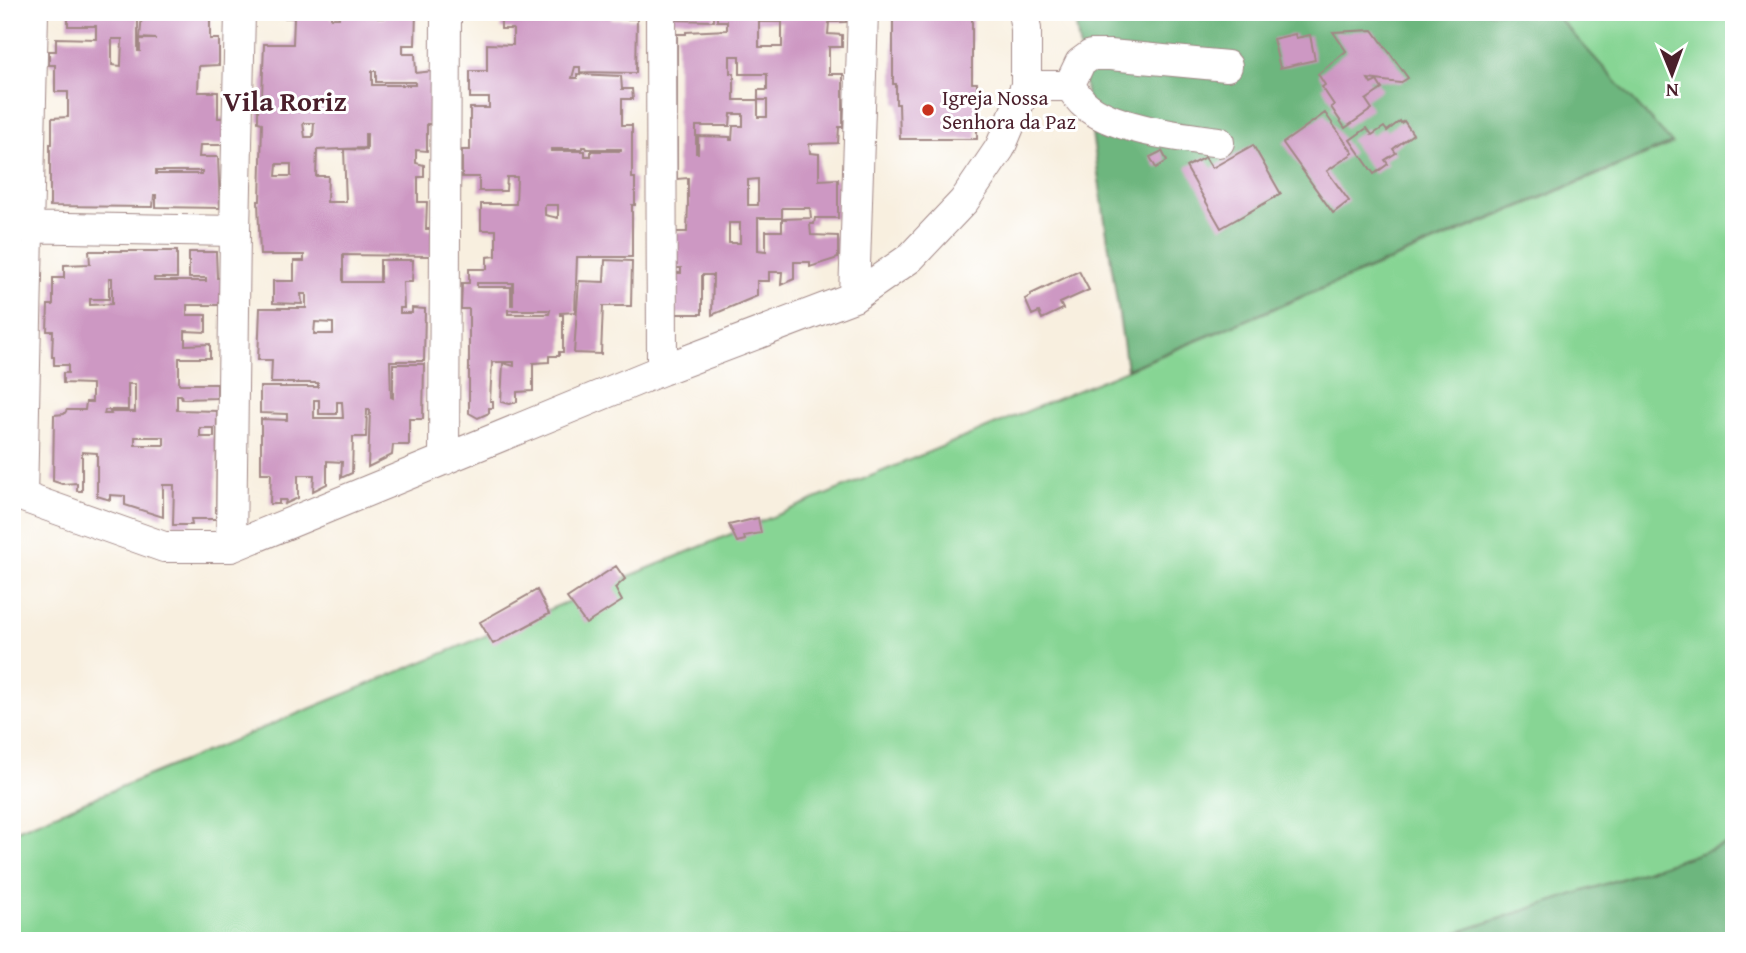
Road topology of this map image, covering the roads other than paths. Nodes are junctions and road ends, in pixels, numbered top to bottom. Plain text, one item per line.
1 (33, 12) edge
2 (240, 12) edge
3 (446, 12) edge
4 (661, 12) edge
5 (863, 12) edge
6 (1023, 12) edge
7 (1227, 66) dead end
8 (1026, 86) junction
9 (1069, 86) junction
10 (1219, 142) dead end
11 (20, 227) edge
12 (235, 231) junction
13 (854, 297) junction
14 (662, 370) junction
15 (444, 460) junction
16 (17, 495) edge
17 (231, 547) junction

1 - 11 street
2 - 12 street
3 - 15 street
4 - 14 street
5 - 13 street
6 - 8 street
7 - 9 street
8 - 9 street
8 - 13 street
9 - 10 street
11 - 12 street
11 - 16 street
12 - 17 street
13 - 14 street
14 - 15 street
15 - 17 street
16 - 17 street

